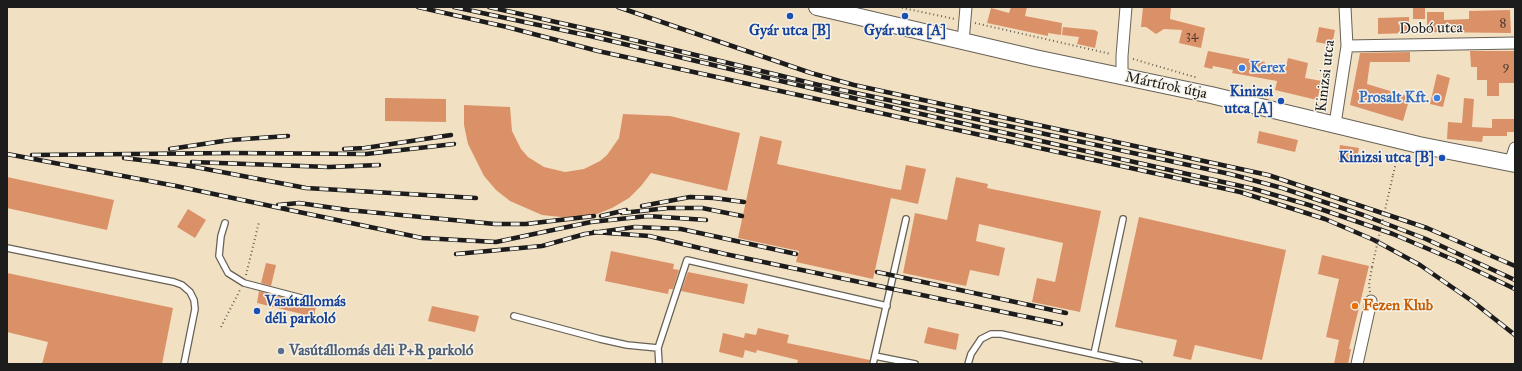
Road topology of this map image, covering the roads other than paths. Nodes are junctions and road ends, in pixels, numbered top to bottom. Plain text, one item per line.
1 (817, 7) edge
2 (966, 7) edge
3 (1126, 7) edge
4 (1345, 7) edge
5 (963, 42) junction
6 (1515, 43) edge
7 (1347, 46) junction
8 (1122, 76) junction
9 (1335, 124) junction
10 (1515, 148) edge
11 (1512, 164) edge
12 (906, 219) dead end
13 (1123, 219) dead end
14 (225, 223) dead end
15 (7, 248) edge
16 (309, 300) dead end
17 (1371, 301) dead end
18 (887, 306) junction
19 (514, 316) dead end
20 (658, 348) junction
21 (1094, 354) junction
22 (875, 356) junction
23 (184, 364) edge
24 (659, 364) edge
25 (873, 364) edge
26 (915, 364) edge
27 (968, 364) edge
28 (1138, 364) edge
29 (1357, 364) edge

1 - 5 street, Mártírok útja
2 - 5 street
3 - 8 street
4 - 7 street, Kinizsi utca
5 - 8 street, Mártírok útja
6 - 7 street, Dobó utca
7 - 9 street, Kinizsi utca
8 - 9 street, Mártírok útja
9 - 11 street, Mártírok útja
10 - 11 street
12 - 18 lane
13 - 21 lane
14 - 16 lane
15 - 23 lane
17 - 29 street
18 - 20 lane
18 - 22 lane
19 - 20 lane
20 - 24 lane
21 - 27 lane
21 - 28 lane
22 - 25 lane
22 - 26 lane

